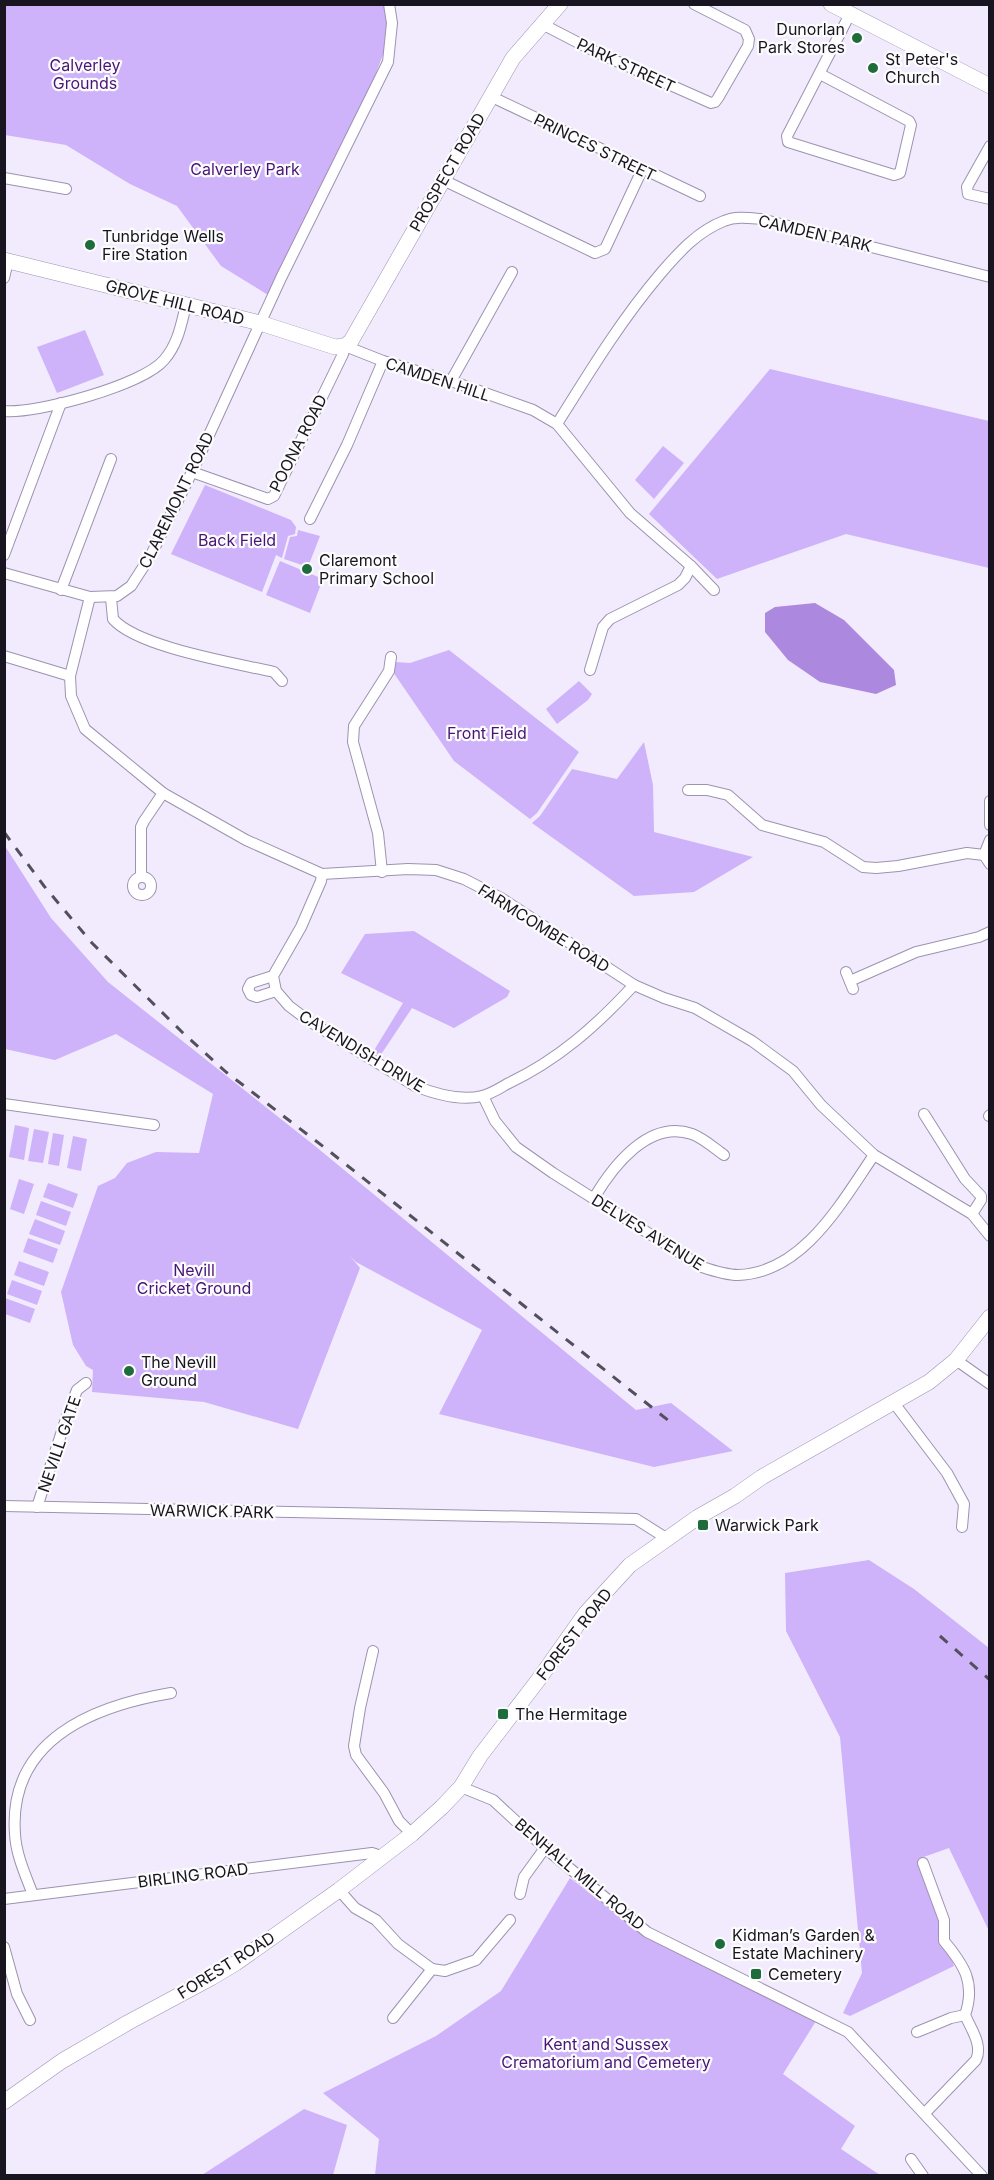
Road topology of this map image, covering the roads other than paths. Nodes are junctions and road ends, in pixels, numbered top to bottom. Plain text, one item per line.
1 (389, 4) edge
2 (560, 4) edge
3 (694, 4) edge
4 (831, 4) edge
5 (850, 14) junction
6 (542, 24) junction
7 (820, 74) junction
8 (990, 86) edge
9 (490, 96) junction
10 (990, 146) edge
11 (642, 170) junction
12 (4, 178) edge
13 (443, 180) junction
14 (66, 189) dead end
15 (700, 196) dead end
16 (990, 199) edge
17 (6, 261) edge
18 (512, 272) dead end
19 (990, 277) edge
20 (4, 278) edge
21 (186, 305) junction
22 (260, 323) junction
23 (345, 346) junction
24 (383, 361) junction
25 (451, 381) junction
26 (61, 403) junction
27 (4, 411) edge
28 (557, 424) junction
29 (111, 459) dead end
30 (192, 472) junction
31 (310, 519) dead end
32 (4, 555) edge
33 (691, 566) junction
34 (4, 573) edge
35 (61, 590) junction
36 (714, 591) dead end
37 (90, 597) junction
38 (111, 598) junction
39 (4, 656) edge
40 (391, 657) dead end
41 (590, 670) dead end
42 (70, 676) junction
43 (282, 681) dead end
44 (700, 776) dead end
45 (163, 793) junction
46 (990, 801) edge
47 (990, 825) edge
48 (990, 840) edge
49 (987, 860) edge
50 (382, 872) junction
51 (322, 874) junction
52 (141, 876) dead end
53 (990, 932) edge
54 (273, 976) junction
55 (849, 981) dead end
56 (634, 985) junction
57 (276, 991) junction
58 (483, 1096) junction
59 (4, 1104) edge
60 (924, 1114) dead end
61 (154, 1125) dead end
62 (724, 1155) dead end
63 (874, 1155) junction
64 (594, 1198) junction
65 (972, 1214) junction
66 (990, 1236) edge
67 (990, 1317) edge
68 (956, 1360) junction
69 (86, 1383) dead end
70 (990, 1384) edge
71 (894, 1403) junction
72 (4, 1506) edge
73 (38, 1507) junction
74 (962, 1527) dead end
75 (666, 1538) junction
76 (373, 1651) dead end
77 (171, 1693) dead end
78 (461, 1786) junction
79 (412, 1834) junction
80 (545, 1848) junction
81 (381, 1856) junction
82 (923, 1863) dead end
83 (339, 1890) junction
84 (520, 1894) dead end
85 (33, 1895) junction
86 (4, 1899) edge
87 (510, 1920) dead end
88 (4, 1947) edge
89 (432, 1969) junction
90 (965, 2015) junction
91 (393, 2018) dead end
92 (30, 2020) dead end
93 (917, 2032) dead end
94 (4, 2102) edge
95 (925, 2113) junction
96 (911, 2159) dead end
97 (923, 2175) edge
98 (982, 2175) edge

1 - 22 street
2 - 6 street, PROSPECT ROAD
3 - 6 street, PARK STREET
4 - 5 street
5 - 7 street
5 - 8 street
6 - 9 street, PROSPECT ROAD
7 - 7 street
9 - 11 street, PRINCES STREET
9 - 13 street, PROSPECT ROAD
10 - 16 street
11 - 13 street
11 - 15 street, PRINCES STREET
12 - 14 street
13 - 23 street, PROSPECT ROAD
17 - 20 street
17 - 21 street, GROVE HILL ROAD
18 - 25 street
19 - 28 street, CAMDEN PARK
21 - 22 street, GROVE HILL ROAD
21 - 26 street
22 - 23 street, GROVE HILL ROAD
22 - 30 street, CLAREMONT ROAD
23 - 24 street, CAMDEN HILL
23 - 30 street, POONA ROAD
24 - 25 street, CAMDEN HILL
24 - 31 street
25 - 28 street, CAMDEN HILL
26 - 27 street
26 - 32 street
28 - 33 street
29 - 35 street
30 - 38 street, CLAREMONT ROAD
33 - 36 street
33 - 41 street
34 - 35 street
35 - 37 street
37 - 38 street
37 - 42 street, FARMCOMBE ROAD
38 - 43 street
39 - 42 street
40 - 50 street
42 - 45 street, FARMCOMBE ROAD
44 - 49 street
45 - 51 street, FARMCOMBE ROAD
45 - 52 street
46 - 47 street
48 - 49 street
50 - 51 street, FARMCOMBE ROAD
50 - 56 street, FARMCOMBE ROAD
51 - 54 street
53 - 55 street
54 - 57 street
54 - 57 street
56 - 58 street, CAVENDISH DRIVE
56 - 63 street, FARMCOMBE ROAD
57 - 58 street, CAVENDISH DRIVE
58 - 64 street, DELVES AVENUE
59 - 61 street
60 - 65 street
62 - 64 street
63 - 64 street, DELVES AVENUE
63 - 65 street, FARMCOMBE ROAD
65 - 66 street, FARMCOMBE ROAD
67 - 68 street, FOREST ROAD
68 - 70 street
68 - 71 street, FOREST ROAD
69 - 73 street, NEVILL GATE
71 - 74 street
71 - 75 street, FOREST ROAD
72 - 73 street, WARWICK PARK
73 - 75 street, WARWICK PARK
75 - 78 street, FOREST ROAD
76 - 79 street
77 - 85 street
78 - 79 street, FOREST ROAD
78 - 80 street, BENHALL MILL ROAD
79 - 81 street, FOREST ROAD
80 - 84 street
80 - 95 street, BENHALL MILL ROAD
81 - 83 street, FOREST ROAD
81 - 85 street, BIRLING ROAD
82 - 90 street
83 - 89 street
83 - 94 street, FOREST ROAD
85 - 86 street, BIRLING ROAD
87 - 89 street
88 - 92 street
89 - 91 street
90 - 93 street
90 - 95 street
95 - 98 street, BENHALL MILL ROAD
96 - 97 street

